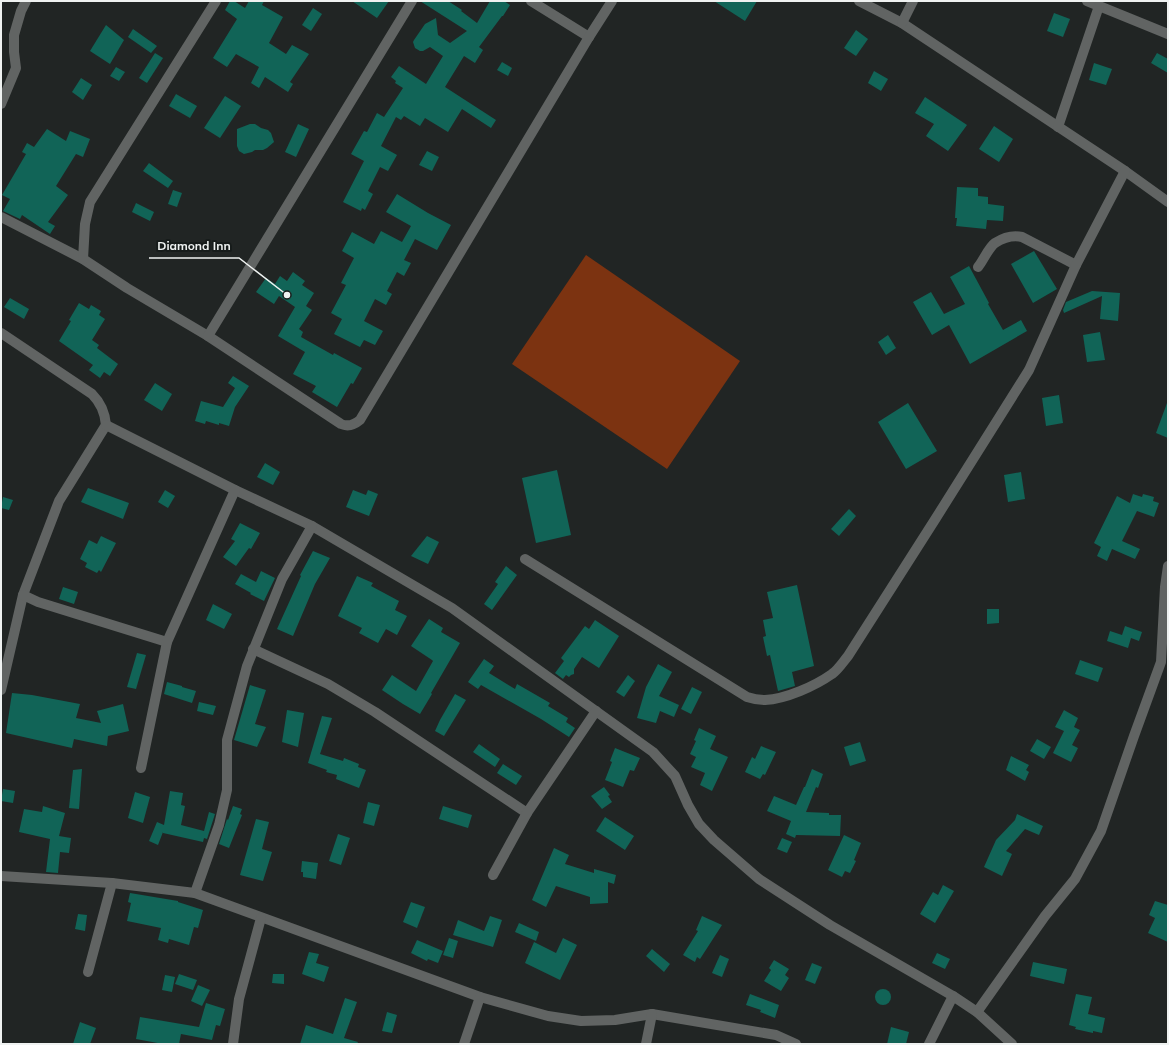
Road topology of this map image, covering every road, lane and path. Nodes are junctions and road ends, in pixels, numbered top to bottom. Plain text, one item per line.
1 (26, 1) edge
2 (216, 1) edge
3 (412, 1) edge
4 (532, 1) edge
5 (612, 1) edge
6 (858, 1) edge
7 (913, 1) edge
8 (1086, 1) edge
9 (1099, 6) junction
10 (902, 24) junction
11 (1168, 34) edge
12 (589, 38) junction
13 (1, 104) edge
14 (1058, 127) junction
15 (1125, 171) junction
16 (1168, 202) edge
17 (1, 217) edge
18 (82, 259) junction
19 (1076, 265) junction
20 (978, 267) dead end
21 (1, 333) edge
22 (208, 336) junction
23 (106, 425) junction
24 (235, 490) junction
25 (312, 526) junction
26 (525, 559) dead end
27 (1168, 566) edge
28 (23, 595) junction
29 (167, 642) junction
30 (253, 649) junction
31 (1164, 663) edge
32 (1, 690) edge
33 (596, 711) junction
34 (140, 768) dead end
35 (527, 813) junction
36 (493, 875) dead end
37 (1, 876) edge
38 (112, 883) junction
39 (195, 893) junction
40 (261, 918) junction
41 (88, 972) dead end
42 (953, 996) junction
43 (480, 997) junction
44 (977, 1012) junction
45 (652, 1014) junction
46 (233, 1044) edge
47 (464, 1044) edge
48 (646, 1044) edge
49 (796, 1044) edge
50 (929, 1044) edge
51 (1012, 1044) edge

1 - 13 street
2 - 18 street
3 - 22 street
4 - 12 street
5 - 12 street
6 - 10 street
7 - 10 street
8 - 9 street
9 - 11 street
9 - 14 street
10 - 14 street
12 - 22 street
14 - 15 street
15 - 16 street
15 - 19 street
17 - 18 street
18 - 22 street
19 - 20 street
19 - 26 street
21 - 23 street
23 - 24 street
23 - 28 street
24 - 25 street
24 - 29 street
25 - 30 street
25 - 33 street
27 - 31 street
28 - 29 street
28 - 32 street
29 - 34 street
30 - 35 street
30 - 39 street
31 - 44 street
33 - 35 street
33 - 42 street
35 - 36 street
37 - 38 street
38 - 39 street
38 - 41 street
39 - 40 street
40 - 43 street
40 - 46 street
42 - 44 street
42 - 50 street
43 - 45 street
43 - 47 street
44 - 51 street
45 - 48 street
45 - 49 street

